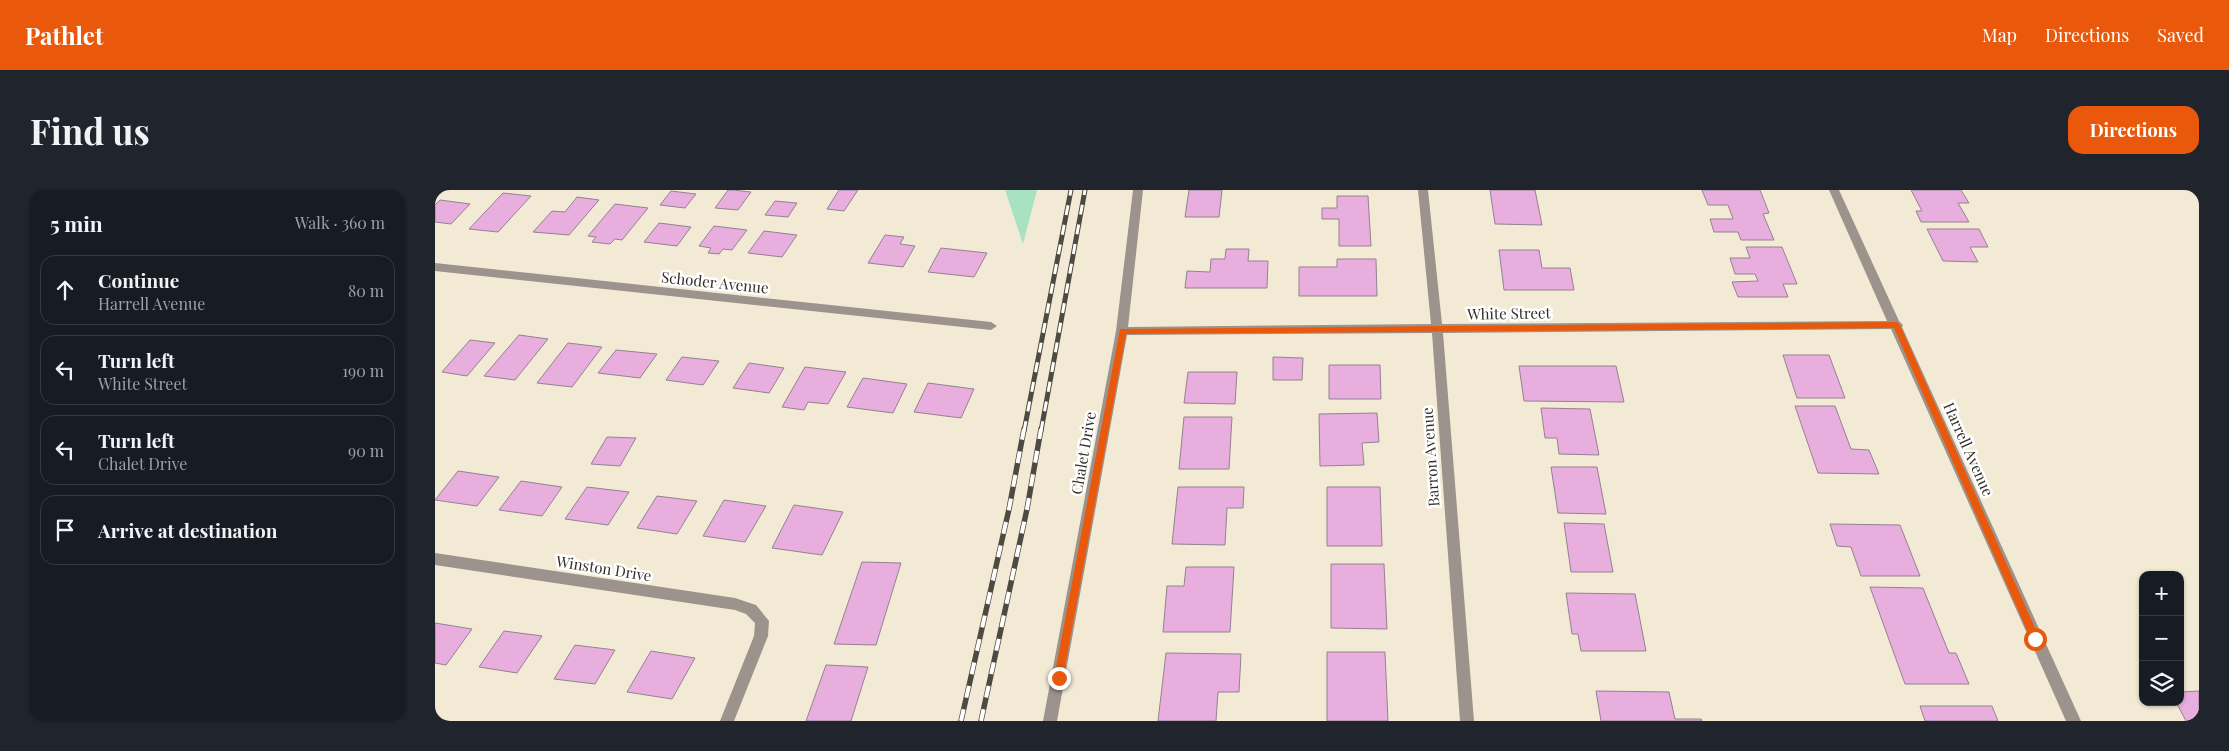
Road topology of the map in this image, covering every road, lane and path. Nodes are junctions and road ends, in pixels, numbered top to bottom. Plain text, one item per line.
1 (1138, 190) edge
2 (1423, 190) edge
3 (1834, 190) edge
4 (435, 267) edge
5 (1897, 325) junction
6 (991, 326) dead end
7 (1437, 329) junction
8 (1122, 331) junction
9 (435, 559) edge
10 (727, 721) edge
11 (1050, 721) edge
12 (1467, 721) edge
13 (2074, 721) edge

1 - 8 street, Chalet Drive
2 - 7 street, Barron Avenue
3 - 5 street, Harrell Avenue
4 - 6 street, Schoder Avenue
5 - 7 street, White Street
5 - 13 street, Harrell Avenue
7 - 8 street, White Street
7 - 12 street, Barron Avenue
8 - 11 street, Chalet Drive
9 - 10 street, Winston Drive

